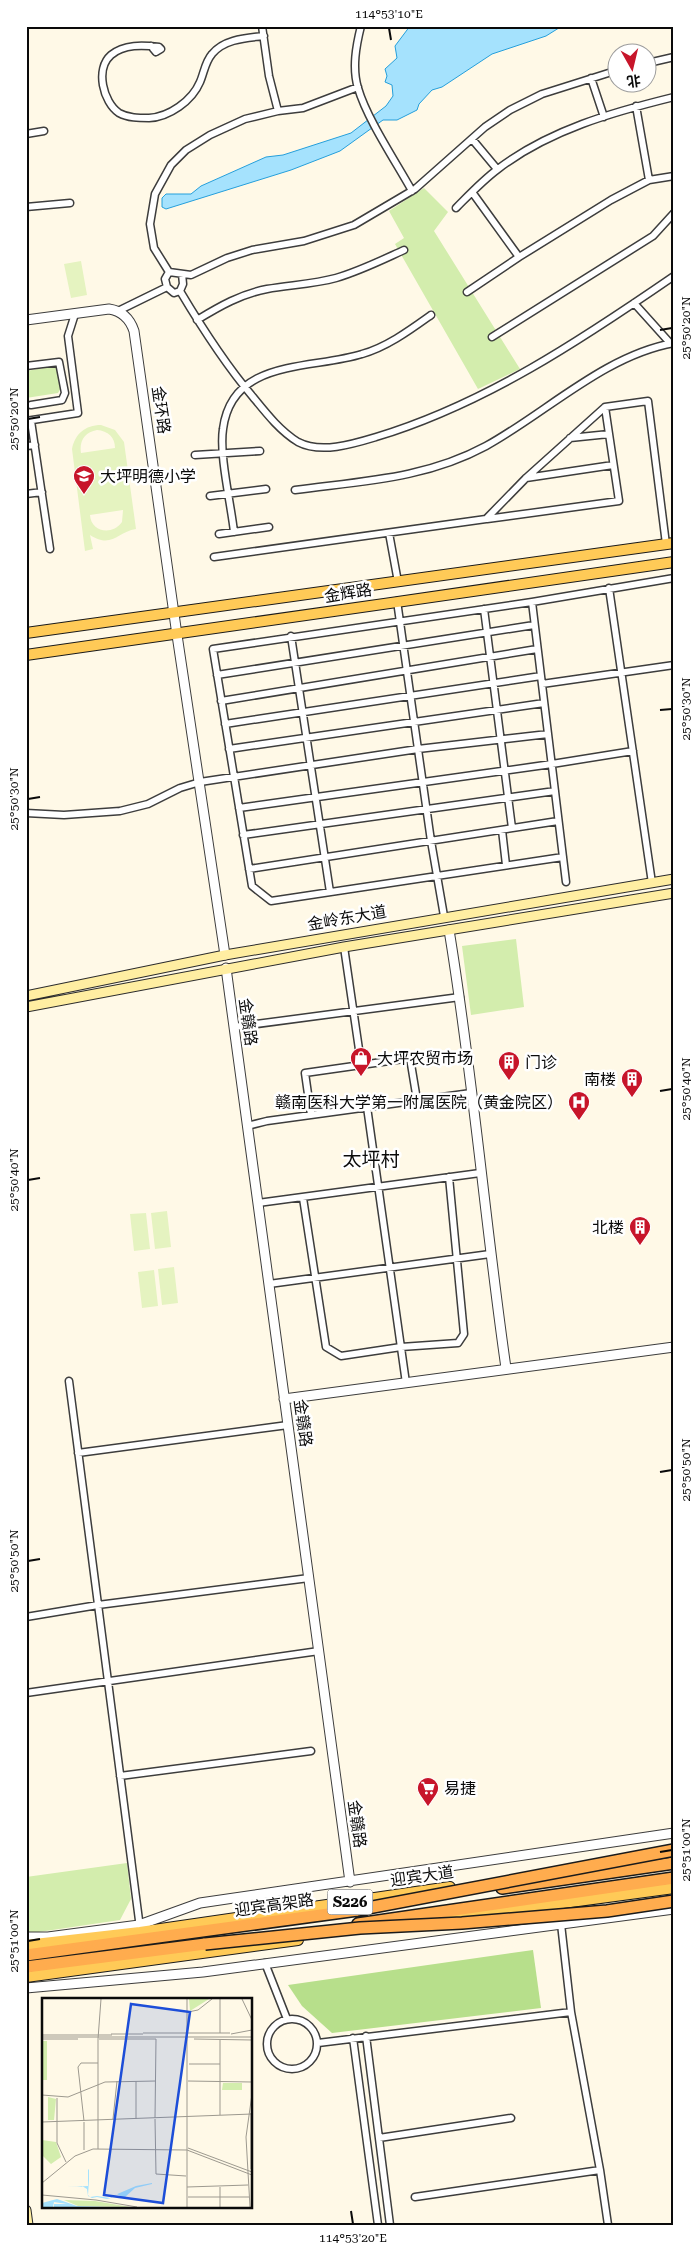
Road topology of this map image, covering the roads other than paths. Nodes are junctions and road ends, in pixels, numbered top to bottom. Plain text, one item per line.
1 (262, 26) edge
2 (361, 26) edge
3 (264, 36) junction
4 (151, 46) dead end
5 (674, 57) edge
6 (658, 61) edge
7 (608, 73) edge
8 (591, 78) junction
9 (358, 87) junction
10 (674, 97) edge
11 (636, 106) junction
12 (278, 111) junction
13 (604, 117) junction
14 (44, 131) dead end
15 (26, 134) edge
16 (472, 139) junction
17 (497, 169) junction
18 (674, 176) edge
19 (649, 180) junction
20 (412, 191) junction
21 (472, 192) junction
22 (70, 203) dead end
23 (26, 208) edge
24 (456, 208) dead end
25 (674, 214) edge
26 (404, 250) dead end
27 (519, 257) junction
28 (169, 272) junction
29 (182, 274) junction
30 (674, 276) edge
31 (167, 287) junction
32 (180, 291) junction
33 (467, 292) dead end
34 (634, 303) junction
35 (118, 311) junction
36 (76, 314) junction
37 (431, 315) dead end
38 (26, 320) edge
39 (197, 320) junction
40 (492, 337) dead end
41 (672, 343) edge
42 (26, 366) edge
43 (244, 386) junction
44 (31, 404) dead end
45 (605, 407) junction
46 (29, 421) edge
47 (609, 434) junction
48 (570, 438) junction
49 (35, 445) junction
50 (26, 446) edge
51 (260, 451) dead end
52 (224, 454) junction
53 (195, 455) dead end
54 (614, 465) junction
55 (526, 478) junction
56 (266, 489) dead end
57 (295, 490) dead end
58 (42, 492) junction
59 (26, 494) edge
60 (229, 494) junction
61 (210, 496) dead end
62 (486, 519) junction
63 (269, 527) dead end
64 (234, 532) junction
65 (389, 533) junction
66 (219, 534) dead end
67 (670, 543) edge
68 (50, 549) dead end
69 (214, 557) dead end
70 (674, 562) edge
71 (674, 578) edge
72 (398, 582) junction
73 (609, 588) junction
74 (397, 601) junction
75 (532, 602) junction
76 (484, 609) junction
77 (174, 612) junction
78 (399, 621) junction
79 (534, 625) junction
80 (26, 633) edge
81 (487, 633) junction
82 (177, 635) junction
83 (291, 636) junction
84 (402, 646) junction
85 (538, 650) junction
86 (26, 655) edge
87 (490, 657) junction
88 (295, 663) junction
89 (674, 665) edge
90 (406, 671) junction
91 (622, 673) junction
92 (217, 676) junction
93 (541, 676) junction
94 (494, 683) junction
95 (542, 684) junction
96 (299, 688) junction
97 (410, 696) junction
98 (221, 701) junction
99 (544, 703) junction
100 (497, 710) junction
101 (302, 712) junction
102 (414, 722) junction
103 (225, 724) junction
104 (548, 734) junction
105 (306, 738) junction
106 (501, 739) junction
107 (229, 749) junction
108 (418, 749) junction
109 (633, 751) junction
110 (552, 764) junction
111 (311, 766) junction
112 (505, 771) junction
113 (234, 777) junction
114 (200, 782) junction
115 (423, 782) junction
116 (555, 791) junction
117 (316, 797) junction
118 (508, 797) junction
119 (239, 808) junction
120 (427, 809) junction
121 (26, 813) edge
122 (558, 821) junction
123 (320, 824) junction
124 (512, 828) junction
125 (502, 830) junction
126 (243, 835) junction
127 (431, 841) junction
128 (563, 856) junction
129 (325, 858) junction
130 (506, 865) junction
131 (249, 869) junction
132 (437, 876) junction
133 (674, 879) edge
134 (566, 882) dead end
135 (652, 883) junction
136 (330, 892) junction
137 (674, 893) edge
138 (444, 916) junction
139 (449, 930) junction
140 (344, 946) junction
141 (225, 955) junction
142 (226, 968) junction
143 (26, 996) edge
144 (460, 997) junction
145 (26, 1007) edge
146 (354, 1011) junction
147 (234, 1028) junction
148 (361, 1063) junction
149 (471, 1093) junction
150 (417, 1100) junction
151 (367, 1107) junction
152 (311, 1115) junction
153 (247, 1126) junction
154 (480, 1173) junction
155 (449, 1177) junction
156 (378, 1187) junction
157 (303, 1198) junction
158 (258, 1204) junction
159 (490, 1254) junction
160 (458, 1258) junction
161 (390, 1268) junction
162 (316, 1278) junction
163 (269, 1284) junction
164 (401, 1347) junction
165 (674, 1347) edge
166 (506, 1368) junction
167 (69, 1381) dead end
168 (406, 1383) junction
169 (284, 1399) junction
170 (288, 1425) junction
171 (78, 1452) junction
172 (309, 1578) junction
173 (98, 1605) junction
174 (26, 1617) edge
175 (318, 1651) junction
176 (108, 1680) junction
177 (26, 1693) edge
178 (311, 1751) dead end
179 (120, 1776) junction
180 (674, 1833) edge
181 (674, 1850) edge
182 (674, 1855) edge
183 (674, 1863) edge
184 (674, 1878) edge
185 (350, 1882) junction
186 (674, 1888) edge
187 (674, 1901) edge
188 (674, 1909) edge
189 (357, 1910) junction
190 (561, 1924) junction
191 (140, 1928) junction
192 (26, 1937) edge
193 (206, 1944) junction
194 (26, 1945) edge
195 (26, 1956) edge
196 (265, 1963) junction
197 (26, 1967) edge
198 (26, 1977) edge
199 (26, 1988) edge
200 (571, 2012) junction
201 (287, 2019) junction
202 (366, 2036) junction
203 (353, 2038) junction
204 (318, 2043) junction
205 (511, 2118) dead end
206 (379, 2138) junction
207 (600, 2170) junction
208 (415, 2197) dead end
209 (26, 2210) edge
210 (28, 2225) edge
211 (378, 2225) edge
212 (390, 2225) edge
213 (608, 2225) edge

1 - 3 street
2 - 9 street
3 - 4 street
3 - 12 street
5 - 6 street
7 - 8 street
8 - 13 street
8 - 16 street
9 - 12 street
9 - 20 street
10 - 11 street
11 - 13 street
11 - 19 street
12 - 28 street
13 - 17 street
14 - 15 street
16 - 17 street
16 - 20 street
17 - 21 street
18 - 19 street
19 - 27 street
20 - 29 street
21 - 24 street
21 - 27 street
22 - 23 street
25 - 40 street
26 - 39 street
27 - 33 street
28 - 29 street
28 - 31 street
29 - 32 street
30 - 34 street
31 - 32 street
31 - 35 street
32 - 39 street
34 - 41 street
34 - 43 street
35 - 36 street
35 - 77 street, 金环路
36 - 38 street
36 - 46 street
37 - 43 street
39 - 43 street
41 - 57 street
42 - 44 street
43 - 52 street
45 - 47 street
45 - 48 street
45 - 67 street
46 - 49 street
47 - 48 street
47 - 54 street
48 - 55 street
49 - 50 street
49 - 58 street
51 - 52 street
52 - 53 street
52 - 60 street
54 - 55 street
54 - 62 street
55 - 62 street
56 - 60 street
58 - 59 street
58 - 68 street
60 - 61 street
60 - 64 street
62 - 65 street
63 - 64 street
64 - 66 street
65 - 69 street
65 - 72 street
67 - 72 main road, 金辉路
70 - 74 main road, 金辉路
71 - 73 street
72 - 77 main road, 金辉路
73 - 75 street
73 - 91 street
74 - 78 street
74 - 82 main road, 金辉路
75 - 76 street
75 - 79 street
76 - 78 street
76 - 81 street
77 - 80 main road, 金辉路
77 - 82 street
78 - 83 street
78 - 84 street
79 - 81 street
79 - 85 street
81 - 84 street
81 - 87 street
82 - 86 main road, 金辉路
82 - 114 street
83 - 88 street
83 - 92 street
84 - 88 street
84 - 90 street
85 - 87 street
85 - 93 street
87 - 90 street
87 - 94 street
88 - 92 street
88 - 96 street
89 - 91 street
90 - 96 street
90 - 97 street
91 - 95 street
91 - 109 street
92 - 98 street
93 - 94 street
93 - 95 street
94 - 97 street
94 - 100 street
95 - 99 street
96 - 98 street
96 - 101 street
97 - 101 street
97 - 102 street
98 - 103 street
99 - 100 street
99 - 104 street
100 - 102 street
100 - 106 street
101 - 103 street
101 - 105 street
102 - 105 street
102 - 108 street
103 - 107 street
104 - 106 street
104 - 110 street
105 - 107 street
105 - 111 street
106 - 108 street
106 - 112 street
107 - 113 street
108 - 111 street
108 - 115 street
109 - 110 street
109 - 135 street
110 - 112 street
110 - 116 street
111 - 113 street
111 - 117 street
112 - 115 street
112 - 118 street
113 - 114 street
113 - 119 street
114 - 121 street
114 - 141 street
115 - 117 street
115 - 120 street
116 - 118 street
116 - 122 street
117 - 119 street
117 - 123 street
118 - 120 street
118 - 124 street
119 - 126 street
120 - 123 street
120 - 127 street
122 - 124 street
122 - 128 street
123 - 126 street
123 - 129 street
124 - 125 street
125 - 127 street
125 - 130 street
126 - 131 street
127 - 129 street
127 - 132 street
128 - 130 street
128 - 134 street
129 - 131 street
129 - 136 street
130 - 132 street
131 - 136 street
132 - 136 street
132 - 138 street
133 - 135 main road, 金岭东大道
135 - 138 main road, 金岭东大道
137 - 139 main road, 金岭东大道
138 - 141 main road, 金岭东大道
139 - 140 main road, 金岭东大道
139 - 144 street
140 - 142 main road, 金岭东大道
140 - 146 street
141 - 143 main road, 金岭东大道
142 - 145 main road, 金岭东大道
142 - 147 street, 金赣路
144 - 146 street
144 - 149 street
146 - 147 street
146 - 148 street
147 - 153 street, 金赣路
148 - 150 street
148 - 152 street
149 - 150 street
149 - 154 street
150 - 151 street
151 - 152 street
151 - 156 street
152 - 153 street
153 - 158 street, 金赣路
154 - 155 street
154 - 159 street
155 - 156 street
155 - 160 street
156 - 157 street
156 - 161 street
157 - 158 street
157 - 162 street
158 - 163 street, 金赣路
159 - 160 street
159 - 166 street
160 - 161 street
160 - 164 street
161 - 162 street
161 - 164 street
162 - 163 street
162 - 164 street
163 - 169 street, 金赣路
164 - 168 street
165 - 166 street
166 - 168 street
167 - 171 street
168 - 169 street
169 - 170 street, 金赣路
170 - 171 street
170 - 172 street, 金赣路
171 - 173 street
172 - 173 street
172 - 175 street, 金赣路
173 - 174 street
173 - 176 street
175 - 176 street
175 - 185 street, 金赣路
176 - 177 street
176 - 179 street
178 - 179 street
179 - 191 street
180 - 185 street
181 - 189 highway, bridge
182 - 191 main road, 迎宾大道 / S226
183 - 189 highway, 迎宾高架路, bridge
184 - 193 highway, 迎宾高架路, bridge
185 - 191 street
186 - 198 main road, S226
187 - 193 highway, bridge
188 - 190 street
189 - 195 highway, 迎宾高架路
190 - 196 street
190 - 200 street
191 - 192 street
191 - 194 main road, 迎宾大道 / S226
193 - 197 highway, 迎宾高架路
196 - 199 street
196 - 201 street
200 - 202 street
200 - 207 street
201 - 204 street
201 - 204 street
202 - 203 street
202 - 206 street
203 - 204 street
203 - 211 street
205 - 206 street
206 - 212 street
207 - 208 street
207 - 213 street
209 - 210 main road

